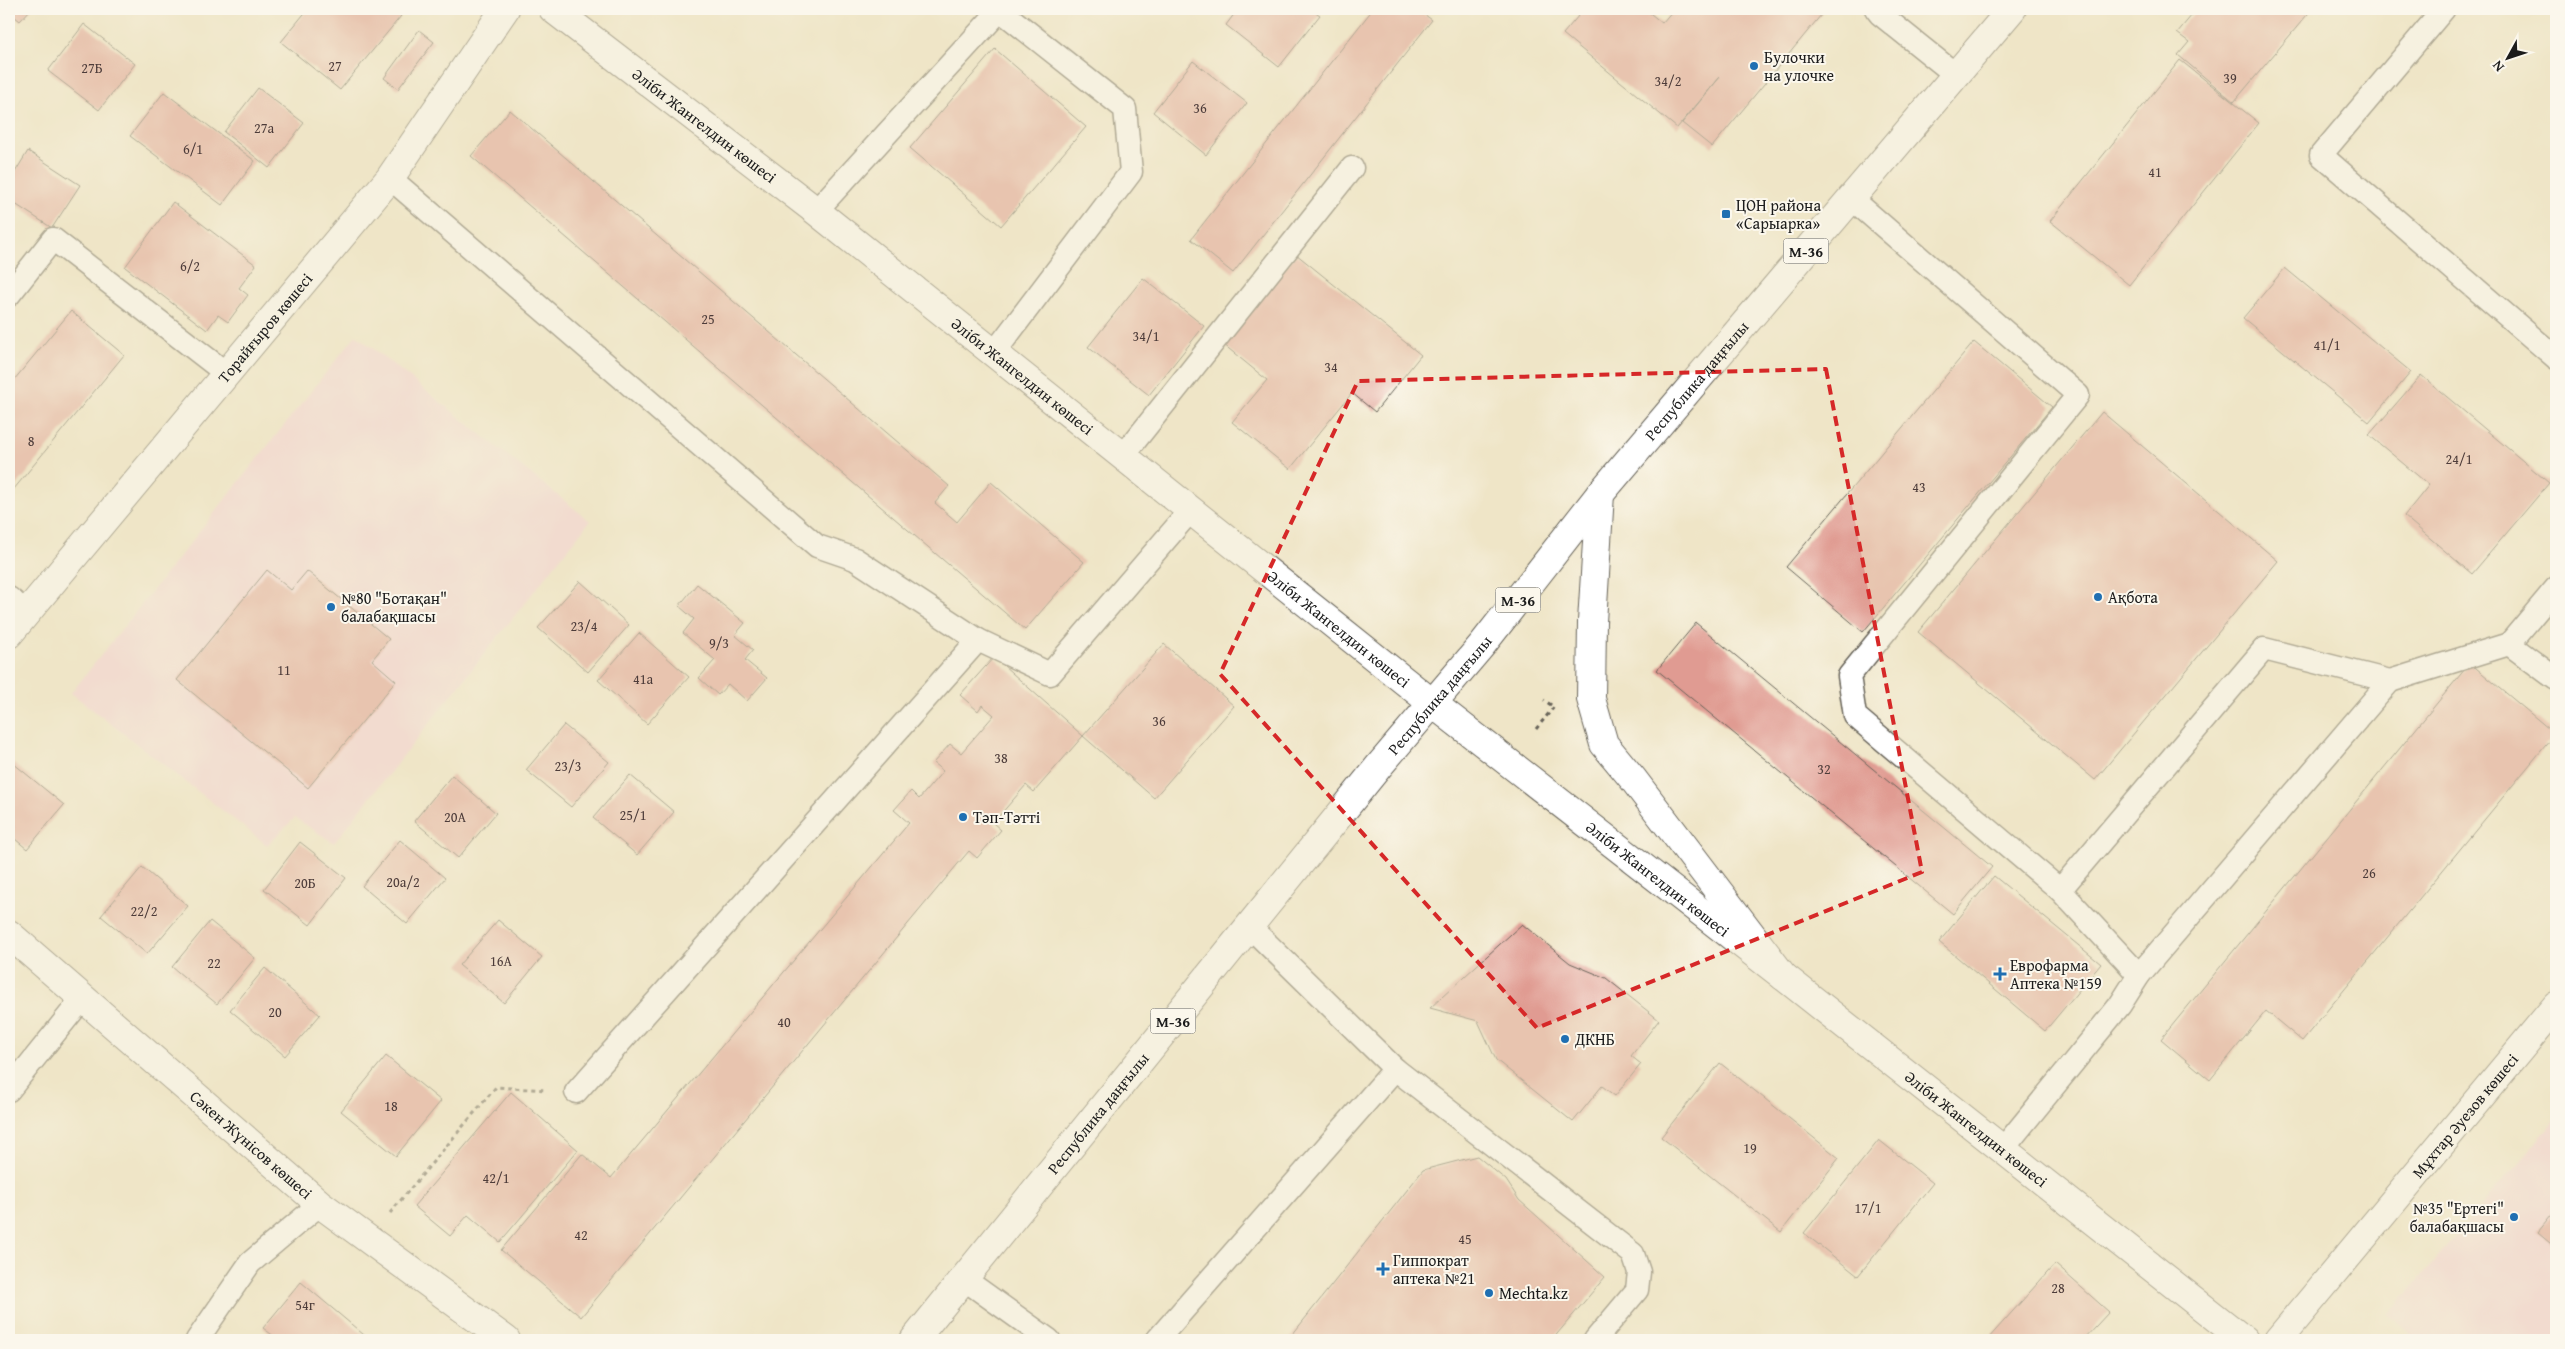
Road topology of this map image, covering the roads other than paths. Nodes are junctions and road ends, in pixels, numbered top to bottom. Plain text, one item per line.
1 (505, 9) edge
2 (553, 9) edge
3 (1000, 9) edge
4 (1876, 9) edge
5 (2012, 9) edge
6 (2444, 9) edge
7 (1956, 75) junction
8 (1352, 168) dead end
9 (390, 178) junction
10 (1851, 198) junction
11 (816, 211) junction
12 (9, 295) edge
13 (994, 352) junction
14 (2556, 358) edge
15 (226, 374) junction
16 (1123, 456) junction
17 (1600, 494) junction
18 (1191, 510) junction
19 (2556, 588) edge
20 (18, 606) edge
21 (9, 634) edge
22 (978, 640) junction
23 (2510, 644) junction
24 (2556, 679) edge
25 (2390, 681) junction
26 (1432, 703) junction
27 (2060, 890) junction
28 (1249, 926) junction
29 (9, 934) edge
30 (2139, 975) junction
31 (1783, 976) junction
32 (83, 998) junction
33 (2556, 1006) edge
34 (1395, 1069) junction
35 (9, 1090) edge
36 (576, 1092) road end
37 (2002, 1150) junction
38 (320, 1204) junction
39 (964, 1280) junction
40 (197, 1340) edge
41 (506, 1340) edge
42 (914, 1340) edge
43 (1049, 1340) edge
44 (1157, 1340) edge
45 (1595, 1340) edge
46 (2244, 1340) edge
47 (2278, 1340) edge

1 - 9 street, Торайғыров көшесі
2 - 11 street, Әліби Жангелдин көшесі
3 - 11 lane
3 - 13 lane
4 - 7 lane
5 - 7 street, Республика даңғылы / M-36
6 - 14 lane
7 - 10 street, Республика даңғылы / M-36
8 - 16 lane
9 - 15 street, Торайғыров көшесі
9 - 22 lane
10 - 17 street, Республика даңғылы / M-36
10 - 27 lane
11 - 13 street, Әліби Жангелдин көшесі
12 - 15 lane
13 - 16 street, Әліби Жангелдин көшесі
15 - 20 street, Торайғыров көшесі
16 - 18 street, Әліби Жангелдин көшесі
17 - 26 street, Республика даңғылы / M-36
17 - 31 street
18 - 22 lane
18 - 26 street, Әліби Жангелдин көшесі
19 - 23 lane
20 - 21 street, Торайғыров көшесі
22 - 36 lane
23 - 24 lane
23 - 25 lane
25 - 27 lane
25 - 30 lane
26 - 28 street, Республика даңғылы / M-36
26 - 31 street, Әліби Жангелдин көшесі
27 - 30 lane
28 - 34 lane
28 - 39 street, Республика даңғылы / M-36
29 - 32 street, Сәкен Жүнісов көшесі
30 - 37 lane
31 - 37 street, Әліби Жангелдин көшесі
32 - 35 lane
32 - 38 street, Сәкен Жүнісов көшесі
33 - 47 street, Мұхтар Әуезов көшесі
34 - 44 lane
34 - 45 lane
37 - 46 street, Әліби Жангелдин көшесі
38 - 40 lane
38 - 41 street, Сәкен Жүнісов көшесі
39 - 42 street, Республика даңғылы / M-36
39 - 43 lane

